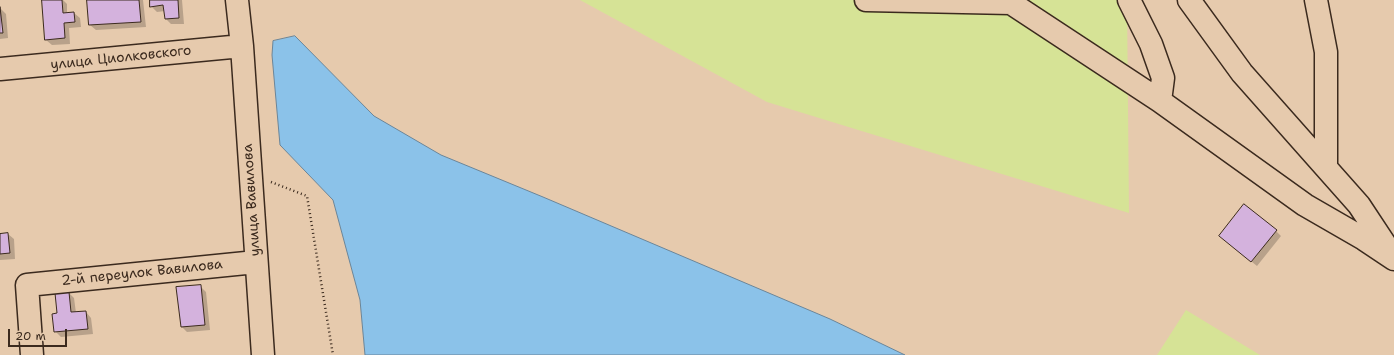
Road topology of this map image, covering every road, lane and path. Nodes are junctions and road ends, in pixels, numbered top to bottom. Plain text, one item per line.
1 (237, 0) edge
2 (866, 0) edge
3 (1129, 0) edge
4 (1189, 0) edge
5 (1316, 0) edge
6 (242, 46) junction
7 (0, 69) edge
8 (1160, 101) junction
9 (1326, 167) junction
10 (250, 174) junction
11 (1394, 259) edge
12 (256, 262) junction
13 (32, 355) edge
14 (263, 355) edge
15 (333, 355) edge

1 - 6 street, улица Вавилова
2 - 8 street
3 - 8 street
4 - 9 street
5 - 9 street
6 - 7 street, улица Циолковского
6 - 10 street, улица Вавилова
8 - 11 street
9 - 11 street
10 - 12 street, улица Вавилова
10 - 15 path
12 - 13 street, 2-й переулок Вавилова
12 - 14 street, улица Вавилова

